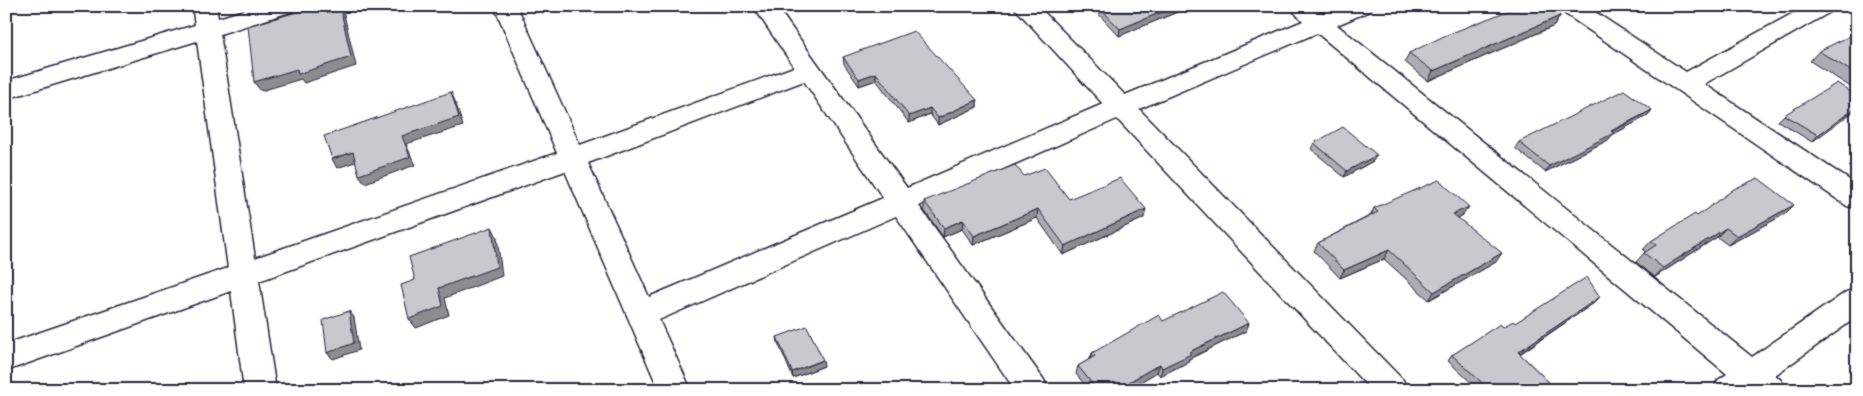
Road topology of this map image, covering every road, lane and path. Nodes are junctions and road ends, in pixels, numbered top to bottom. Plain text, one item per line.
1 (285, 6) edge
2 (505, 6) edge
3 (764, 6) edge
4 (1024, 6) edge
5 (1299, 6) edge
6 (1362, 6) edge
7 (1569, 6) edge
8 (1824, 6) edge
9 (205, 17) edge
10 (1320, 23) junction
11 (809, 70) junction
12 (1684, 84) junction
13 (6, 90) edge
14 (1120, 106) junction
15 (573, 158) junction
16 (1857, 199) edge
17 (902, 203) junction
18 (244, 275) junction
19 (1857, 300) edge
20 (641, 314) junction
21 (6, 358) edge
22 (1750, 385) edge
23 (260, 390) edge
24 (675, 390) edge
25 (1033, 390) edge
26 (1392, 390) edge

1 - 9 street
2 - 15 street
3 - 11 street
4 - 14 street
5 - 10 street
6 - 10 street
7 - 12 street
8 - 12 street
9 - 13 street
9 - 18 street
10 - 14 street
10 - 22 street
11 - 15 street
11 - 17 street
12 - 16 street
14 - 17 street
14 - 26 street
15 - 18 street
15 - 20 street
17 - 20 street
17 - 25 street
18 - 21 street
18 - 23 street
19 - 22 street
20 - 24 street

